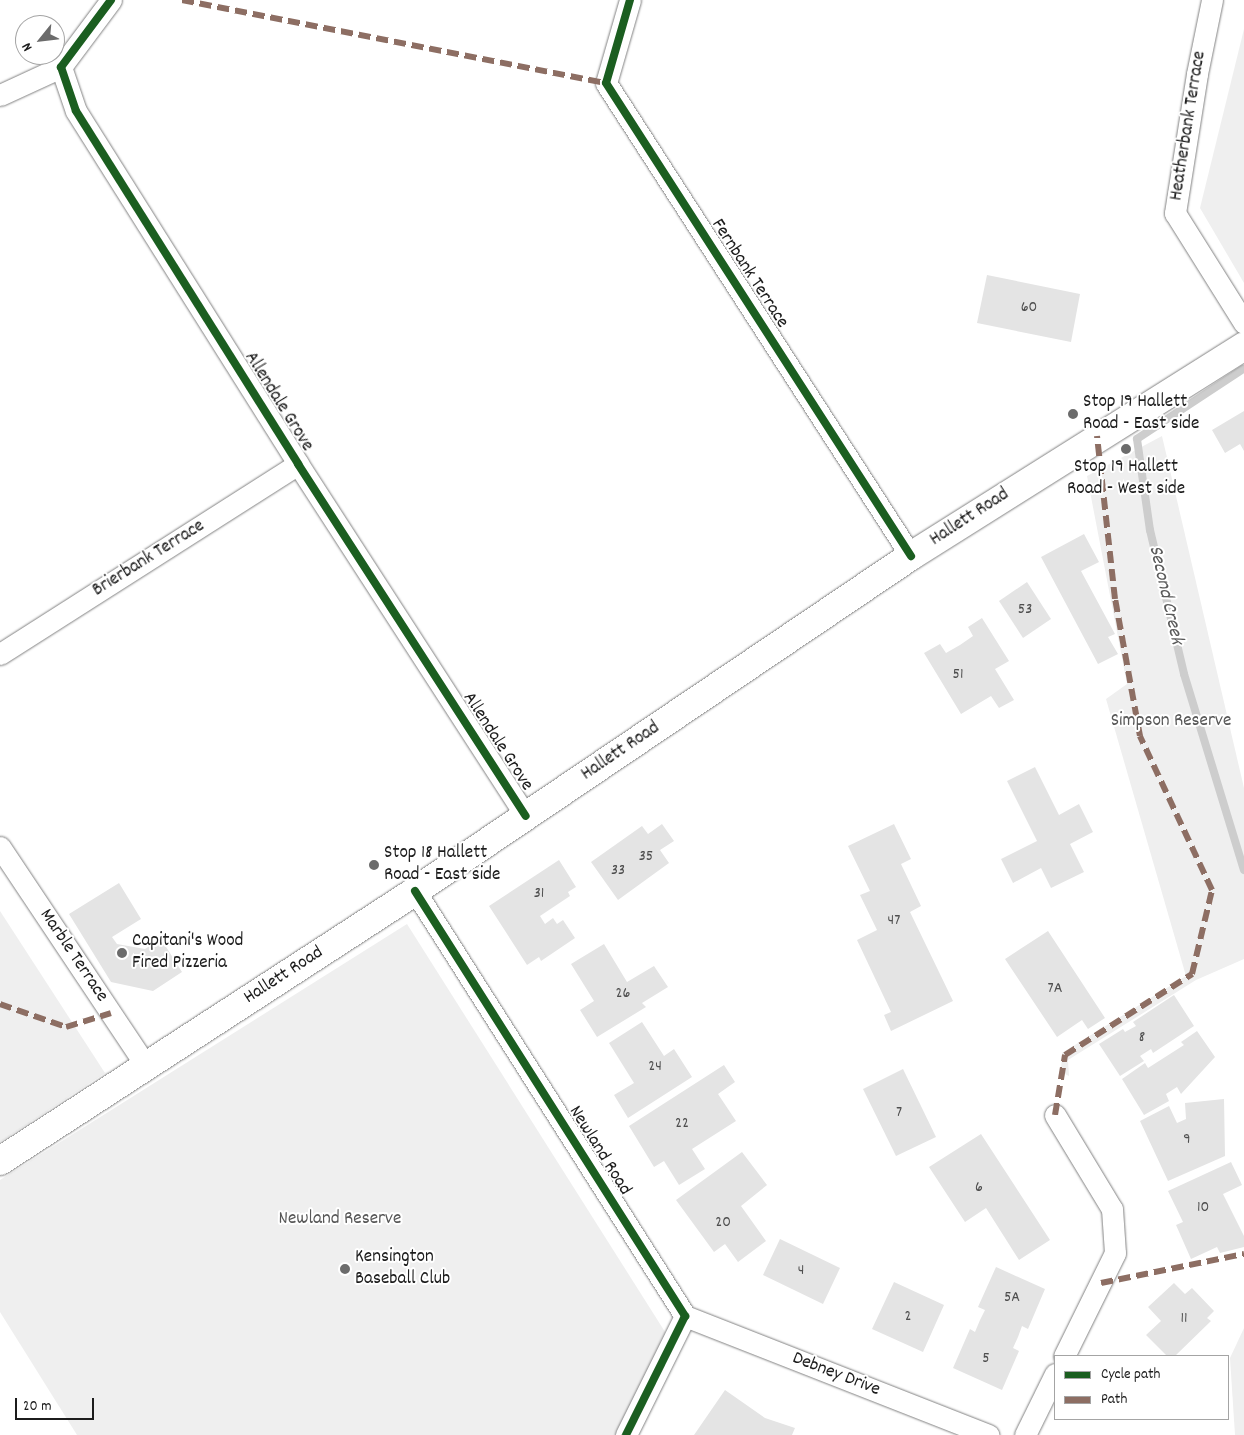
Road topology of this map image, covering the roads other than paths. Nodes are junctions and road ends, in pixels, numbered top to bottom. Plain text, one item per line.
1 (111, 0) edge
2 (630, 0) edge
3 (1212, 0) edge
4 (61, 67) junction
5 (0, 95) edge
6 (1244, 323) edge
7 (1244, 346) edge
8 (298, 464) junction
9 (911, 556) junction
10 (0, 654) edge
11 (526, 816) junction
12 (0, 847) edge
13 (415, 891) junction
14 (146, 1066) junction
15 (1055, 1116) dead end
16 (0, 1161) edge
17 (684, 1316) junction
18 (1064, 1355) edge
19 (1054, 1376) edge
20 (626, 1435) edge
21 (988, 1435) edge
22 (1025, 1435) edge

1 - 4 street
2 - 9 street, Fernbank Terrace
3 - 6 street, Heatherbank Terrace
4 - 5 street
4 - 8 street, Allendale Grove
7 - 9 main road, Hallett Road
8 - 10 street, Brierbank Terrace
8 - 11 street, Allendale Grove
9 - 11 main road, Hallett Road
11 - 13 main road, Hallett Road
12 - 14 street, Marble Terrace
13 - 14 main road, Hallett Road
13 - 17 street, Newland Road
14 - 16 main road, Hallett Road
15 - 18 street
17 - 20 street
17 - 21 street, Debney Drive
19 - 22 street

